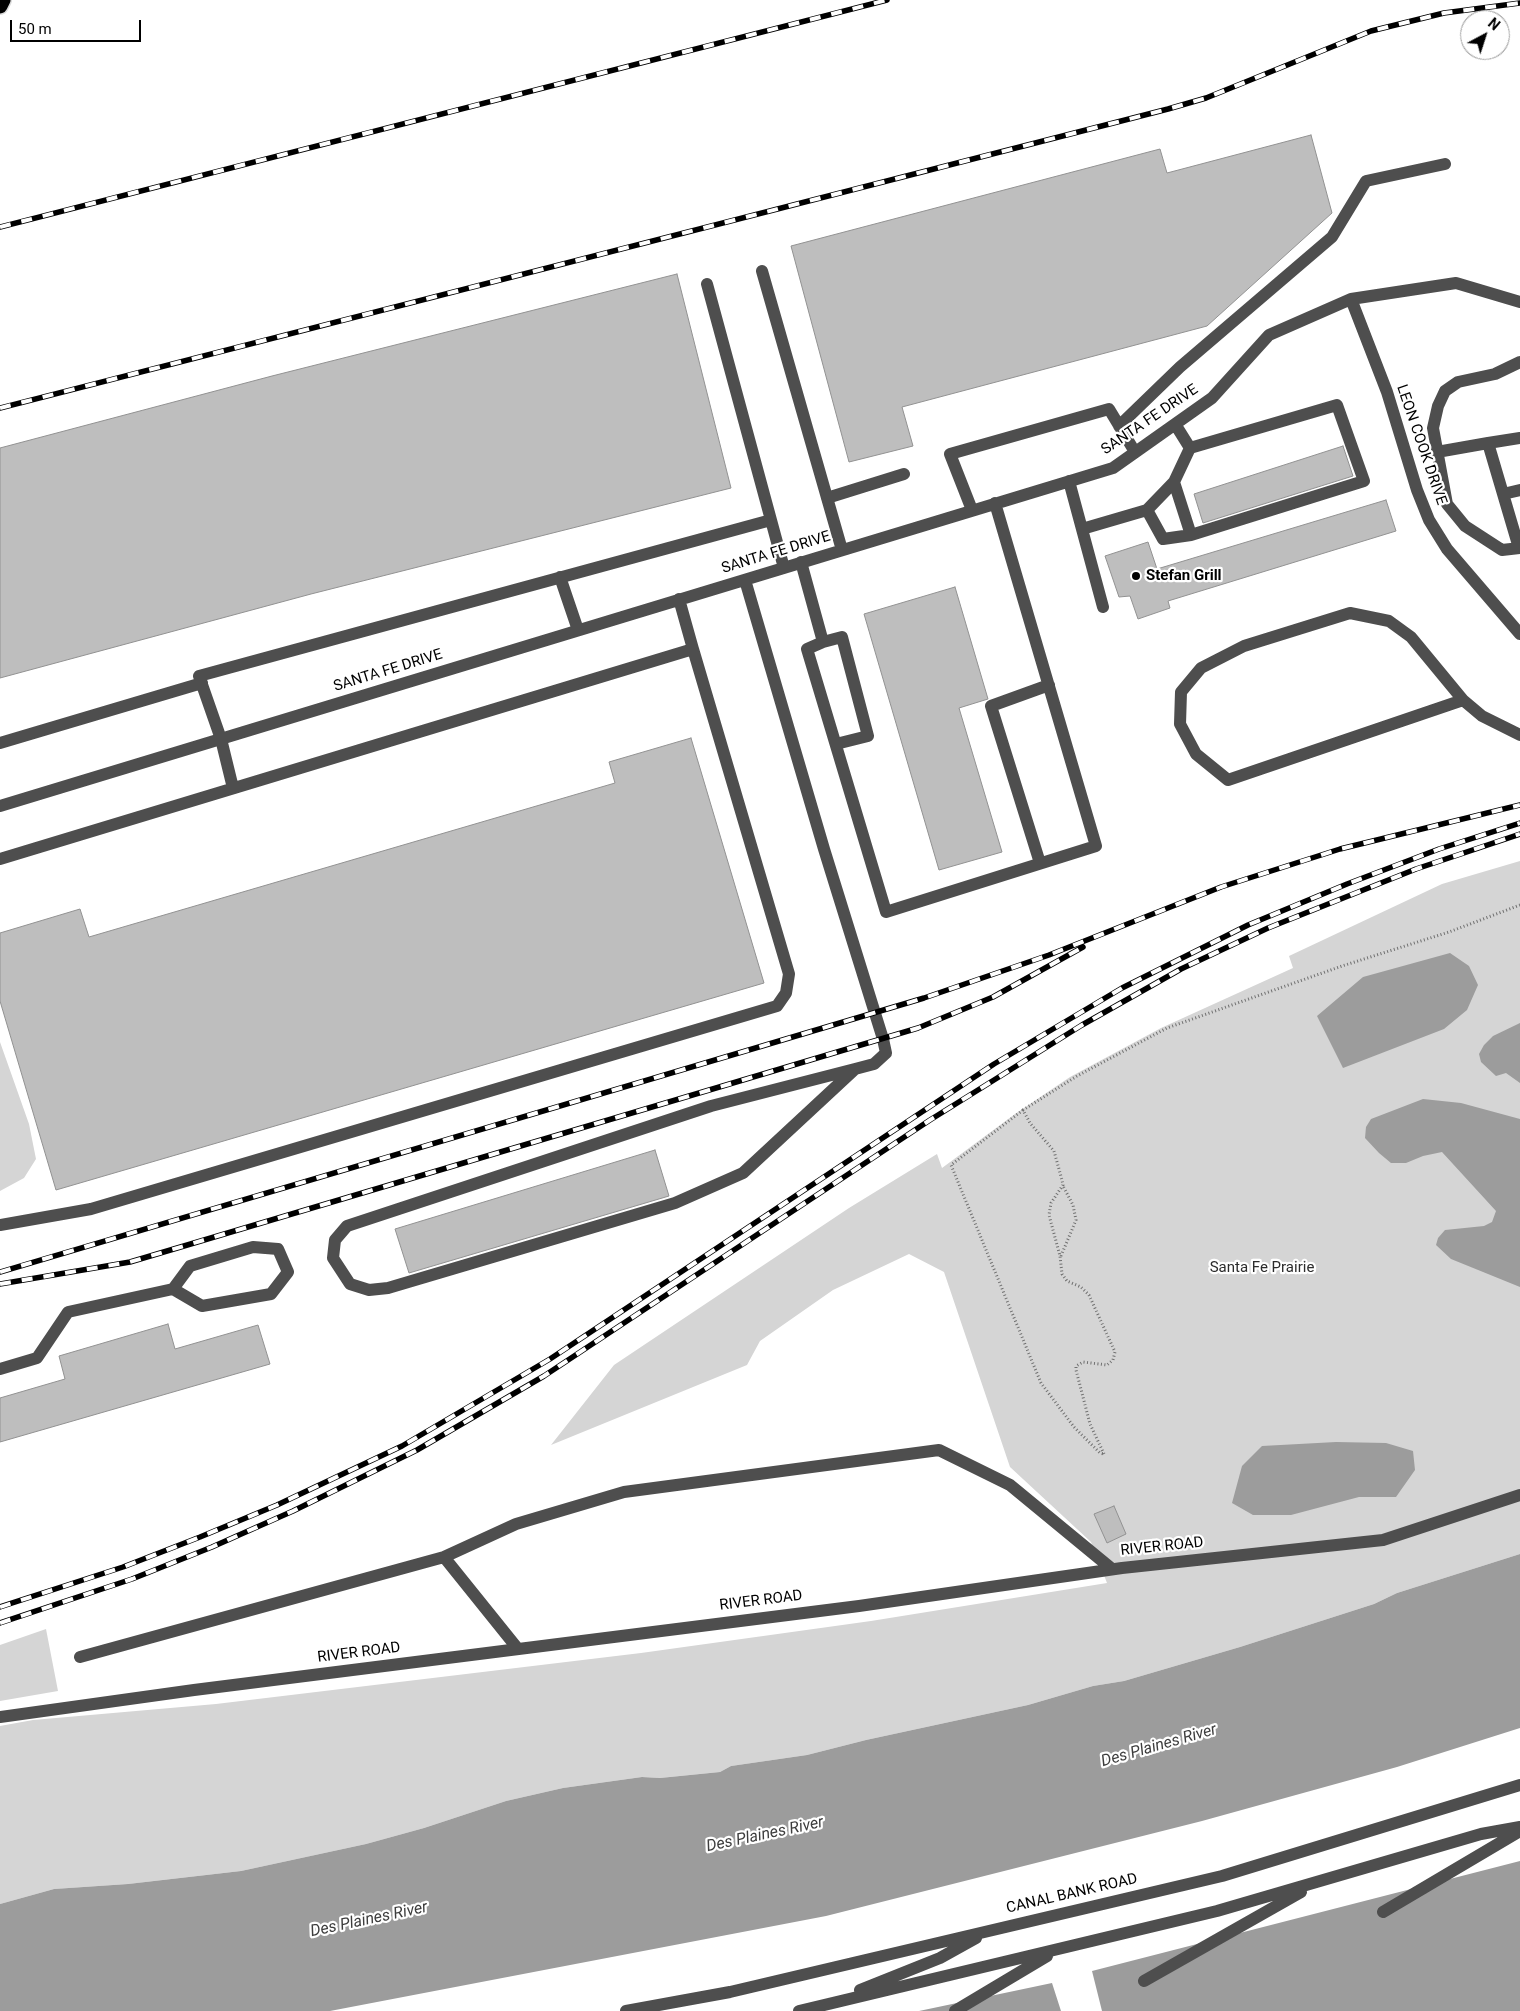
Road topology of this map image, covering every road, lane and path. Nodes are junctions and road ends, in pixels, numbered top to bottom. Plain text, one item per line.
1 (3, 0) edge
2 (0, 5) edge
3 (1444, 164) dead end
4 (762, 271) dead end
5 (706, 284) dead end
6 (1351, 300) junction
7 (1520, 302) edge
8 (1520, 362) edge
9 (1175, 424) junction
10 (1119, 426) junction
11 (1520, 438) edge
12 (1488, 443) junction
13 (1190, 448) junction
14 (1135, 452) junction
15 (1437, 452) junction
16 (904, 474) dead end
17 (1069, 481) junction
18 (1174, 482) junction
19 (1520, 490) edge
20 (1503, 494) junction
21 (827, 498) junction
22 (995, 503) junction
23 (972, 510) junction
24 (1147, 510) junction
25 (771, 520) junction
26 (1082, 529) junction
27 (1191, 535) junction
28 (1520, 548) edge
29 (842, 550) junction
30 (801, 562) junction
31 (784, 568) junction
32 (560, 577) junction
33 (745, 580) junction
34 (679, 600) junction
35 (1103, 608) dead end
36 (578, 630) junction
37 (1520, 634) edge
38 (823, 642) junction
39 (693, 649) junction
40 (202, 683) junction
41 (1049, 685) junction
42 (1463, 700) junction
43 (1520, 735) edge
44 (221, 739) junction
45 (0, 743) edge
46 (836, 744) junction
47 (233, 788) junction
48 (0, 806) edge
49 (0, 858) edge
50 (1040, 863) junction
51 (1520, 905) edge
52 (855, 1069) junction
53 (1024, 1110) junction
54 (1063, 1185) junction
55 (0, 1225) edge
56 (1060, 1256) junction
57 (173, 1289) junction
58 (0, 1369) edge
59 (1520, 1495) edge
60 (444, 1557) junction
61 (1112, 1569) junction
62 (518, 1649) junction
63 (80, 1658) dead end
64 (0, 1717) edge
65 (1520, 1785) edge
66 (1520, 1829) edge
67 (1321, 1881) junction
68 (1383, 1912) dead end
69 (991, 1930) junction
70 (1058, 1949) junction
71 (1144, 1982) dead end
72 (814, 2009) edge
73 (626, 2011) edge
74 (799, 2011) edge
75 (955, 2011) edge

1 - 2 highway
3 - 10 street
4 - 21 street
5 - 25 street
6 - 7 street, SANTA FE DRIVE
6 - 9 street, SANTA FE DRIVE
6 - 37 street, LEON COOK DRIVE
8 - 15 street
9 - 13 street
9 - 14 street, SANTA FE DRIVE
10 - 14 street
10 - 23 street
11 - 12 street
12 - 15 street
12 - 20 street
13 - 18 street
13 - 27 street
14 - 17 street, SANTA FE DRIVE
15 - 28 street
16 - 21 street
17 - 22 street, SANTA FE DRIVE
17 - 26 street
18 - 24 street
18 - 27 street
19 - 20 street
20 - 28 street
21 - 29 street
22 - 23 street, SANTA FE DRIVE
22 - 41 street
23 - 29 street, SANTA FE DRIVE
24 - 26 street
24 - 27 street
25 - 31 street
25 - 32 street
26 - 35 street
29 - 30 street, SANTA FE DRIVE
30 - 31 street, SANTA FE DRIVE
30 - 38 street
31 - 33 street, SANTA FE DRIVE
32 - 36 street
32 - 40 street
33 - 34 street, SANTA FE DRIVE
33 - 52 street
34 - 36 street, SANTA FE DRIVE
34 - 39 street
36 - 44 street, SANTA FE DRIVE
38 - 46 street
38 - 46 street
39 - 47 street
39 - 55 street
40 - 44 street
40 - 45 street
41 - 50 street
41 - 50 street
42 - 42 street
42 - 43 street
44 - 47 street
44 - 48 street, SANTA FE DRIVE
46 - 50 street
47 - 49 street
51 - 53 path
52 - 52 street
53 - 54 path
53 - 56 path
54 - 56 path
54 - 56 path
57 - 57 street
57 - 58 street
59 - 61 street, RIVER ROAD
60 - 61 street
60 - 62 street
60 - 63 street
61 - 62 street, RIVER ROAD
62 - 64 street, RIVER ROAD
65 - 69 street, CANAL BANK ROAD
66 - 67 street
66 - 68 street
67 - 70 street
67 - 71 street
69 - 72 street
69 - 73 street, CANAL BANK ROAD
70 - 72 street
70 - 75 street
72 - 74 street

